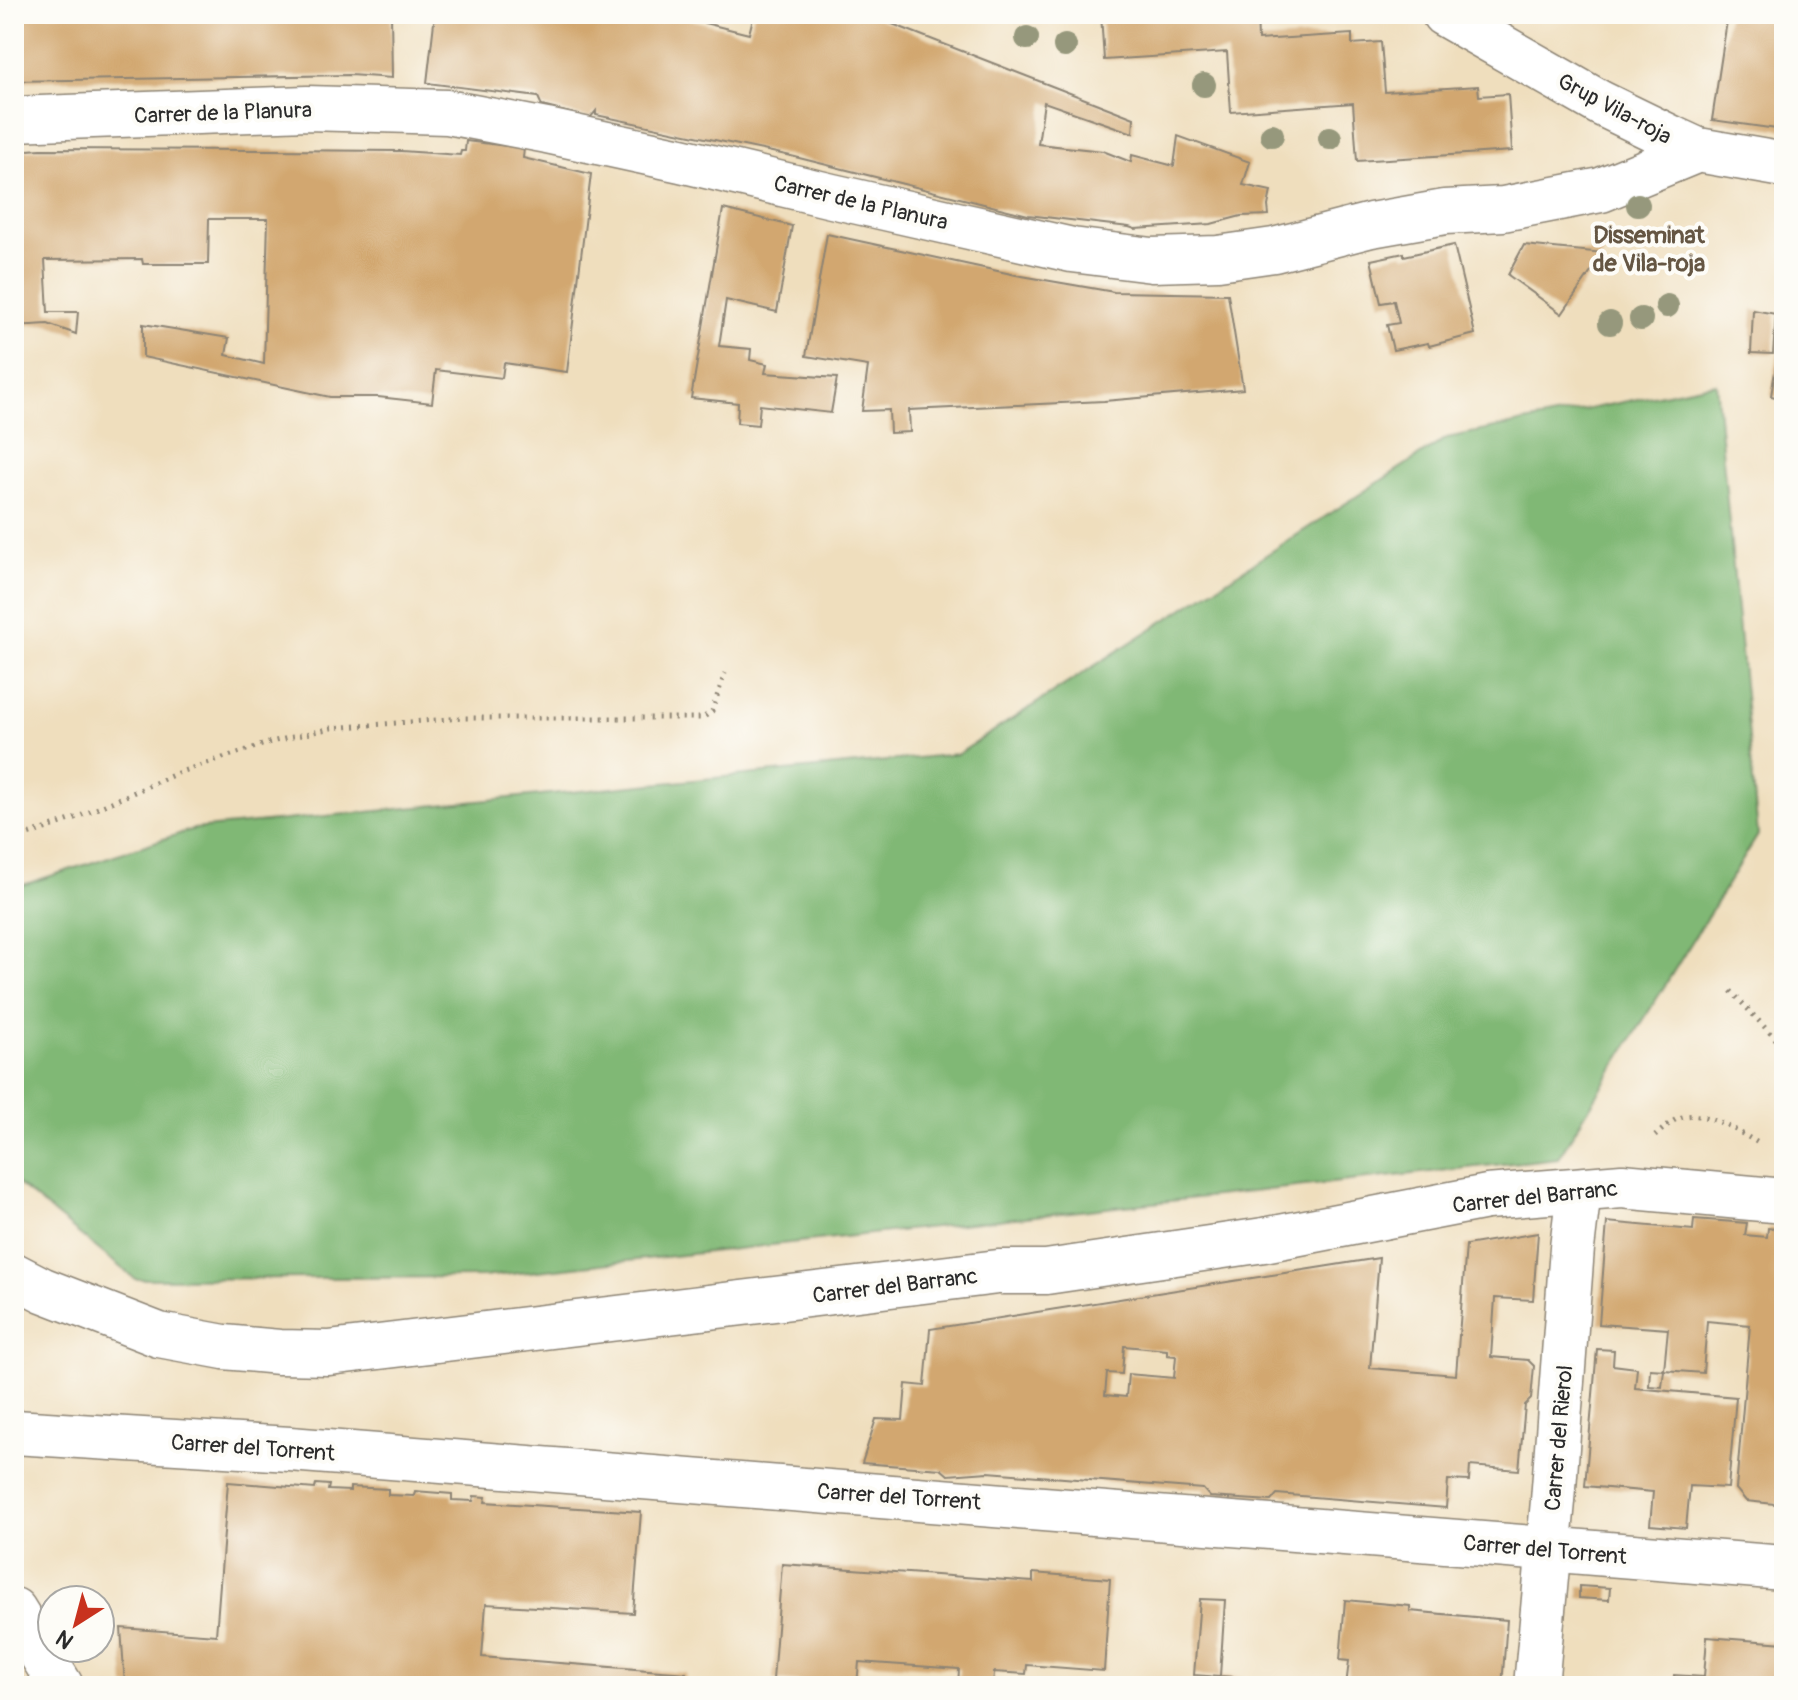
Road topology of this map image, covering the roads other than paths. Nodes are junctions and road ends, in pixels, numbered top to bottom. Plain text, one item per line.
1 (1454, 16) edge
2 (14, 119) edge
3 (1698, 150) junction
4 (1784, 165) edge
5 (1579, 1190) junction
6 (1784, 1201) edge
7 (14, 1275) edge
8 (14, 1432) edge
9 (1548, 1548) junction
10 (1784, 1568) edge
11 (14, 1610) edge
12 (61, 1686) edge
13 (1536, 1686) edge

1 - 3 street, Grup Vila-roja
2 - 3 street, Carrer de la Planura
3 - 4 street, Grup Vila-roja
5 - 6 street, Carrer del Barranc
5 - 7 street, Carrer del Barranc
5 - 9 street, Carrer del Rierol
8 - 9 street, Carrer del Torrent
9 - 10 street, Carrer del Torrent
9 - 13 street, Carrer del Rierol
11 - 12 street

